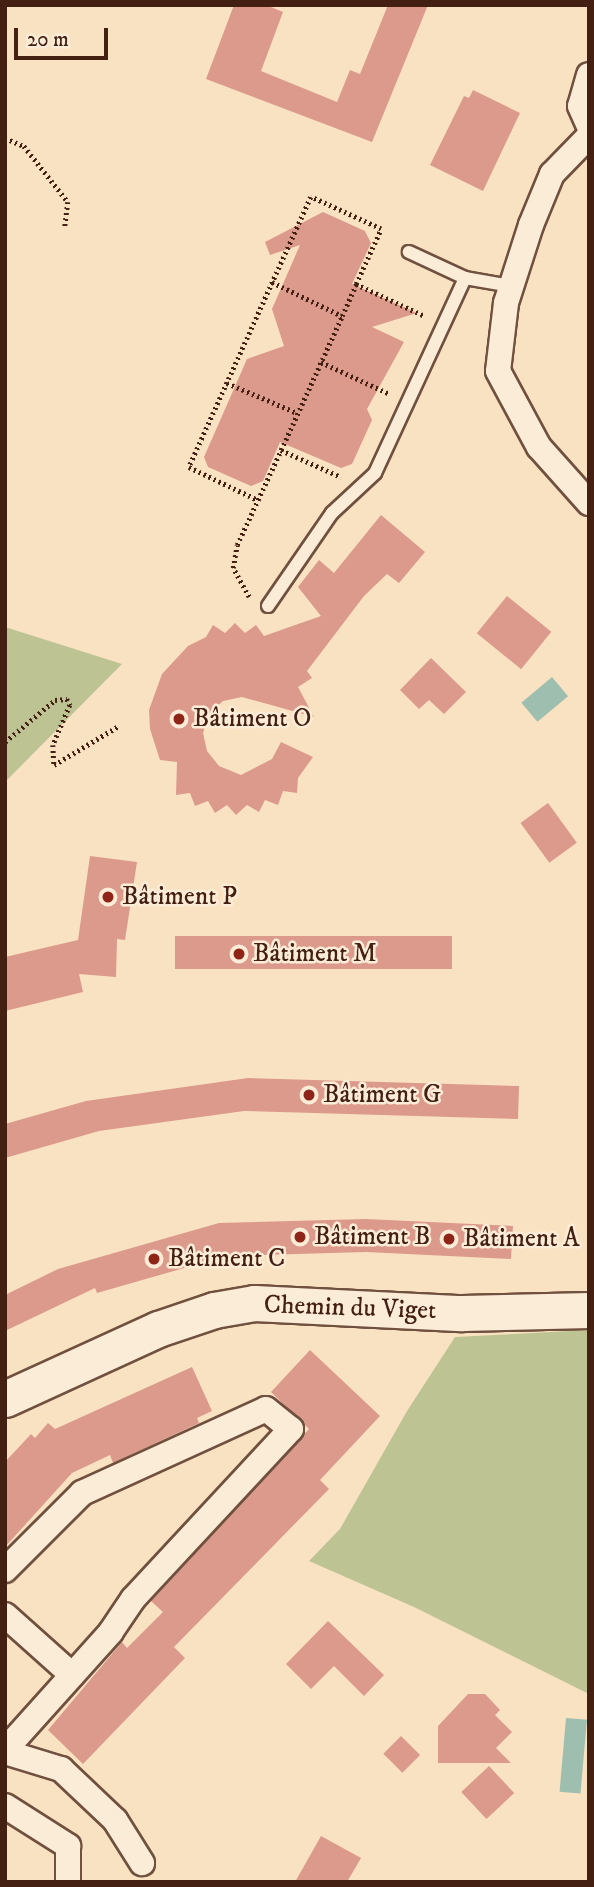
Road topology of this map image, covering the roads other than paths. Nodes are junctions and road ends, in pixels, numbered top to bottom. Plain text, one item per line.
1 (589, 75) edge
2 (589, 127) edge
3 (589, 136) edge
4 (409, 251) dead end
5 (465, 278) junction
6 (511, 286) junction
7 (589, 503) edge
8 (268, 606) dead end
9 (589, 1310) edge
10 (5, 1399) edge
11 (5, 1570) edge
12 (5, 1615) edge
13 (72, 1675) junction
14 (5, 1751) edge
15 (5, 1806) edge
16 (142, 1863) dead end
17 (68, 1882) edge

1 - 2 street
3 - 6 street
4 - 5 lane
5 - 6 lane
5 - 8 lane
6 - 7 street
9 - 10 street, Chemin du Viget
11 - 13 street
12 - 13 street
13 - 14 street
14 - 16 street
15 - 17 street

